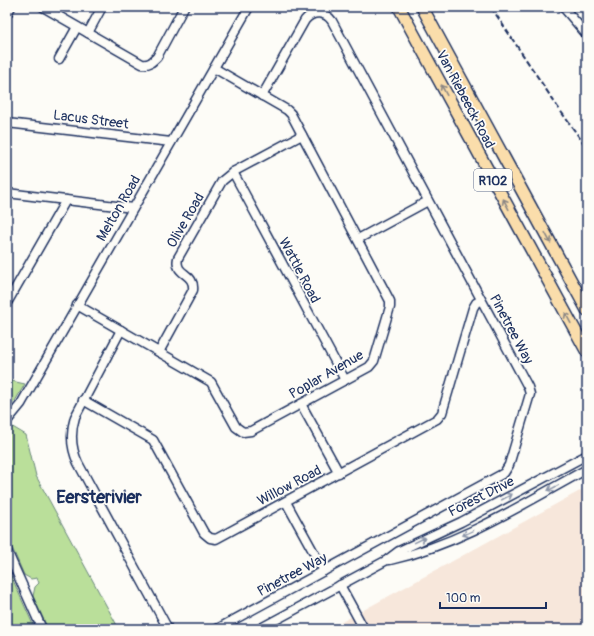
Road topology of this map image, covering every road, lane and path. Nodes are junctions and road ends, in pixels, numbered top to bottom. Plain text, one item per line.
1 (11, 7) edge
2 (43, 7) edge
3 (102, 7) edge
4 (184, 7) edge
5 (249, 7) edge
6 (398, 7) edge
7 (422, 7) edge
8 (563, 7) edge
9 (7, 14) edge
10 (77, 27) junction
11 (88, 32) junction
12 (587, 34) edge
13 (59, 59) dead end
14 (214, 68) junction
15 (262, 96) junction
16 (7, 123) edge
17 (302, 135) junction
18 (171, 142) junction
19 (233, 172) junction
20 (7, 193) edge
21 (66, 200) junction
22 (428, 201) junction
23 (133, 208) junction
24 (358, 239) junction
25 (481, 300) junction
26 (7, 303) edge
27 (78, 305) junction
28 (587, 310) edge
29 (121, 330) junction
30 (159, 352) junction
31 (587, 352) edge
32 (345, 380) junction
33 (83, 400) junction
34 (300, 404) junction
35 (7, 421) edge
36 (587, 456) edge
37 (587, 469) edge
38 (339, 473) junction
39 (286, 502) junction
40 (7, 552) edge
41 (387, 560) junction
42 (324, 571) junction
43 (340, 586) junction
44 (42, 629) edge
45 (168, 629) edge
46 (217, 629) edge
47 (259, 629) edge
48 (364, 629) edge

1 - 9 street
2 - 10 street
3 - 11 street
4 - 11 street
5 - 14 street, Melton Road
31 -> 6 main road, Van Riebeeck Road / R102
7 -> 28 main road, Van Riebeeck Road / R102
8 - 12 street
10 - 11 street
10 - 13 street
14 - 15 street, Poplar Avenue
14 - 18 street, Melton Road
15 - 17 street, Poplar Avenue
15 - 22 street, Pinetree Way
16 - 18 street, Lacus Street
17 - 19 street, Olive Road
17 - 24 street, Poplar Avenue
18 - 23 street, Melton Road
19 - 30 street, Olive Road
19 - 32 street, Wattle Road
20 - 21 street
21 - 23 street
21 - 26 street
22 - 24 street
22 - 25 street, Pinetree Way
23 - 27 street, Melton Road
24 - 32 street, Poplar Avenue
25 - 38 street, Willow Road
25 - 42 street, Pinetree Way
27 - 29 street, Poplar Avenue
27 - 35 street, Melton Road
29 - 30 street, Poplar Avenue
29 - 33 street
30 - 34 street, Poplar Avenue
32 - 34 street, Poplar Avenue
33 - 39 street, Willow Road
33 - 45 street
34 - 38 street
41 -> 36 street, Forest Drive
37 -> 41 street, Forest Drive
38 - 39 street, Willow Road
39 - 42 street
40 - 44 street
41 - 43 street, Forest Drive
42 - 46 street, Pinetree Way
43 - 47 street, Forest Drive
43 - 48 street

